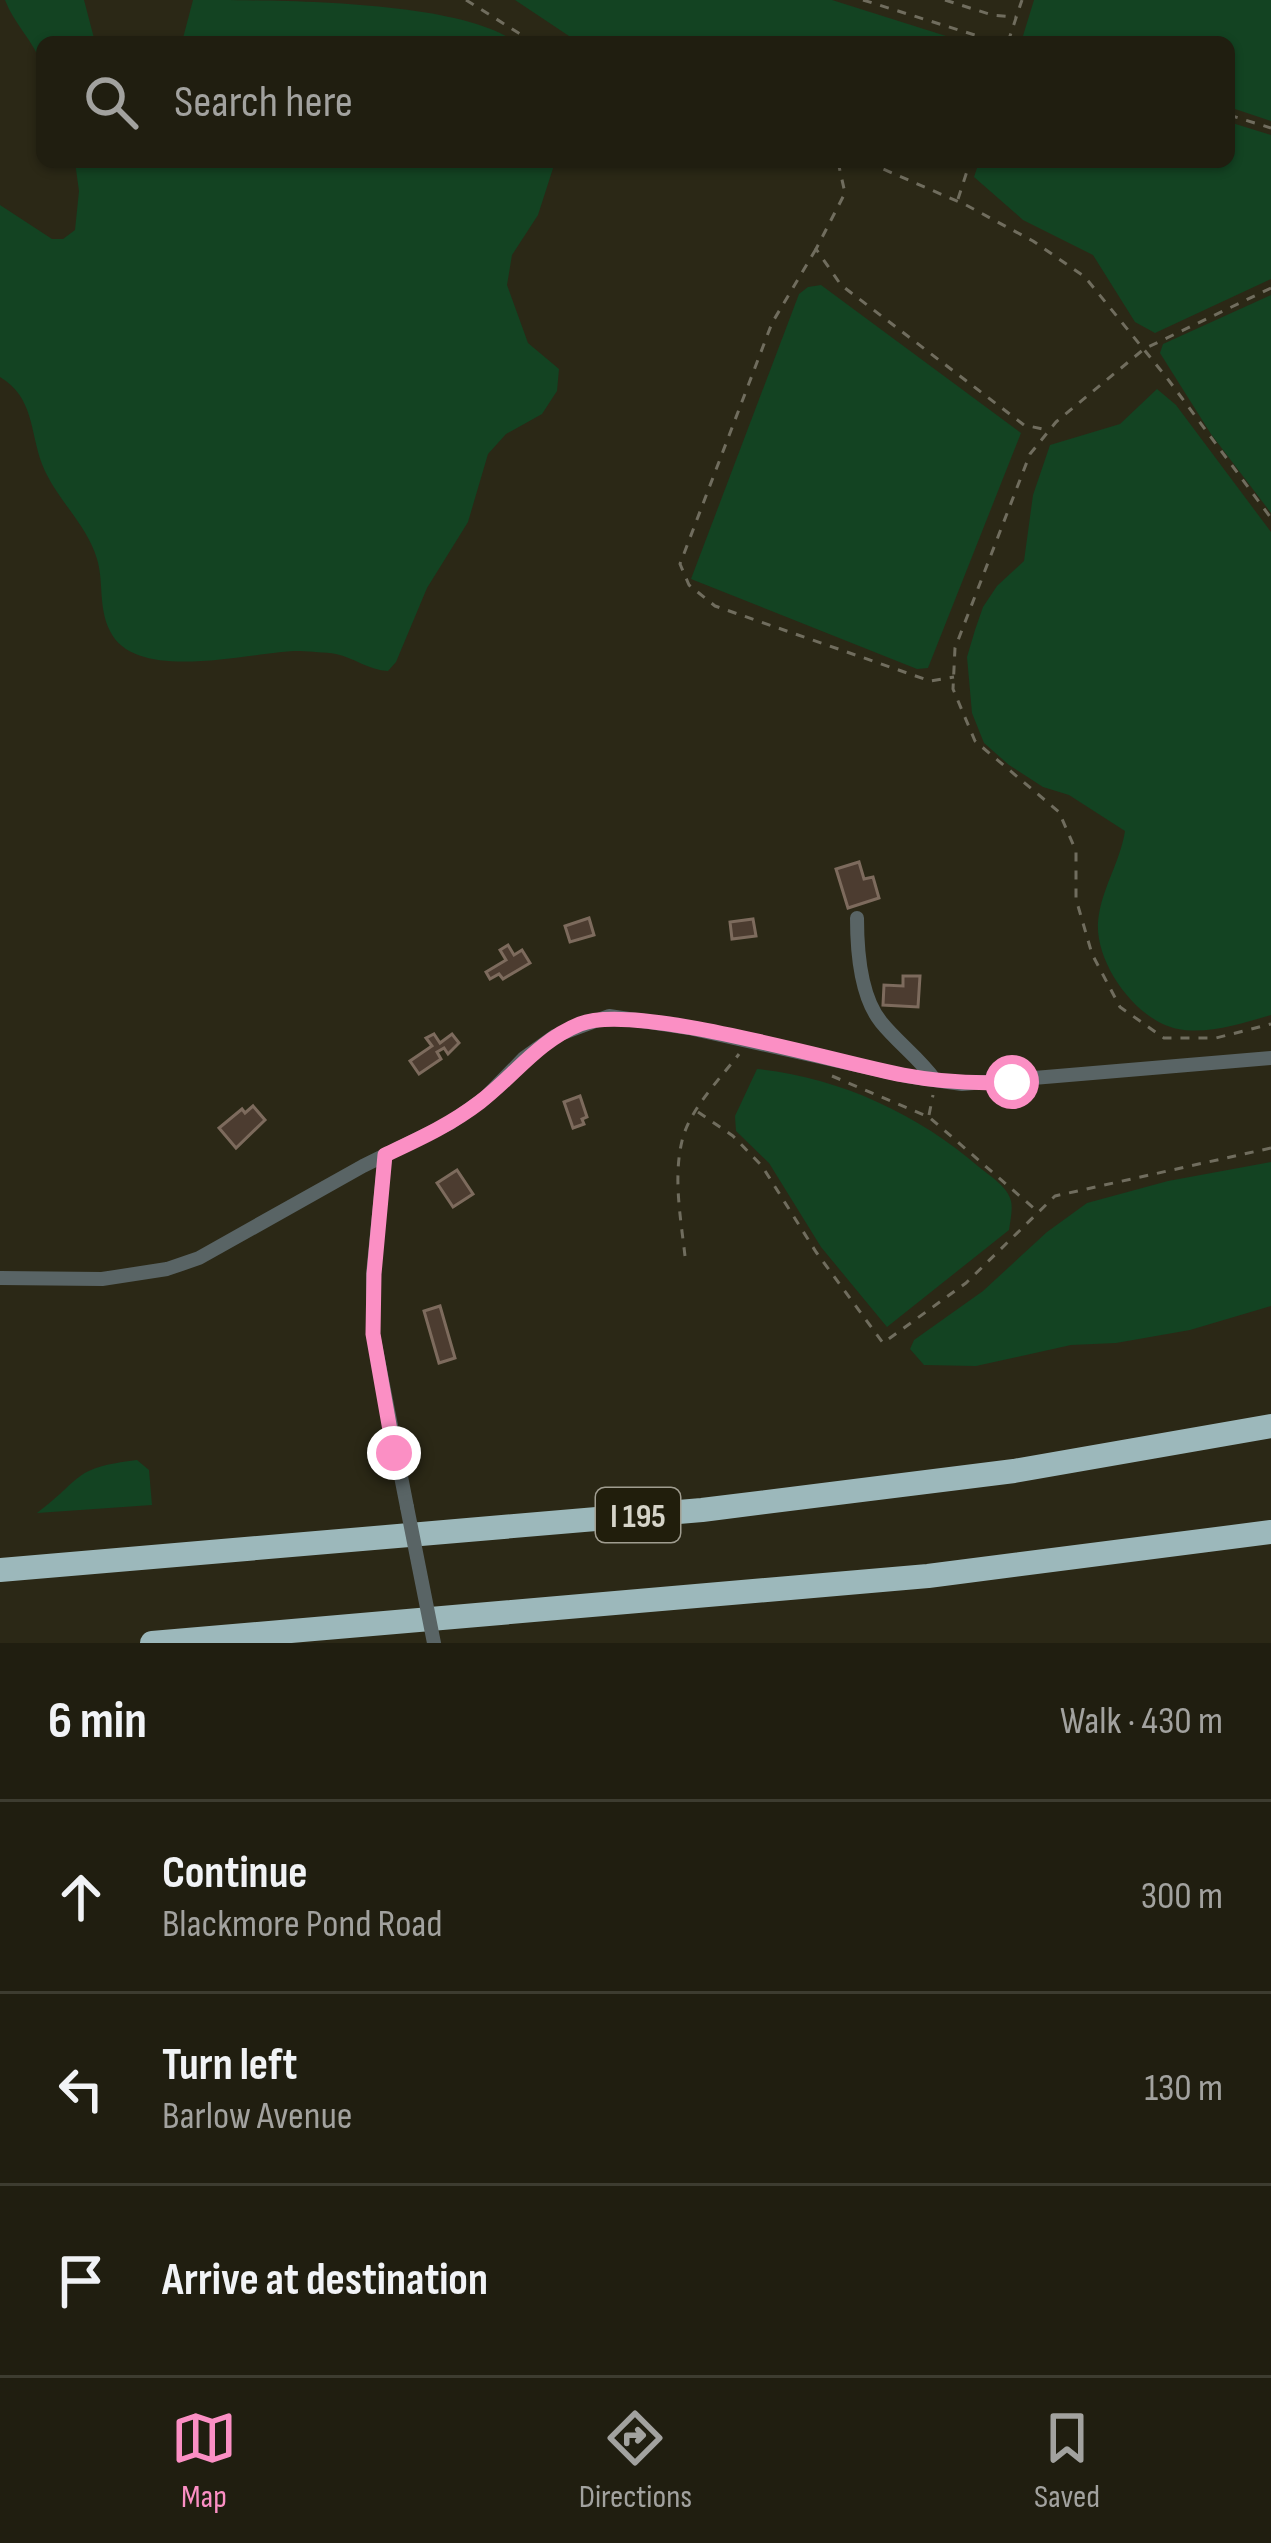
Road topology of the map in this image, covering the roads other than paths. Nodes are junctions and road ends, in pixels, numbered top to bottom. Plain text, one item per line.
1 (856, 918) dead end
2 (1271, 1058) edge
3 (935, 1080) junction
4 (385, 1155) junction
5 (0, 1277) edge
6 (1271, 1426) edge
7 (1271, 1532) edge
8 (0, 1570) edge
9 (152, 1643) edge
10 (434, 1643) edge

1 - 3 street
2 - 3 street
3 - 4 street
4 - 5 street
4 - 10 street, bridge
6 - 8 highway, I 195
7 - 9 highway

